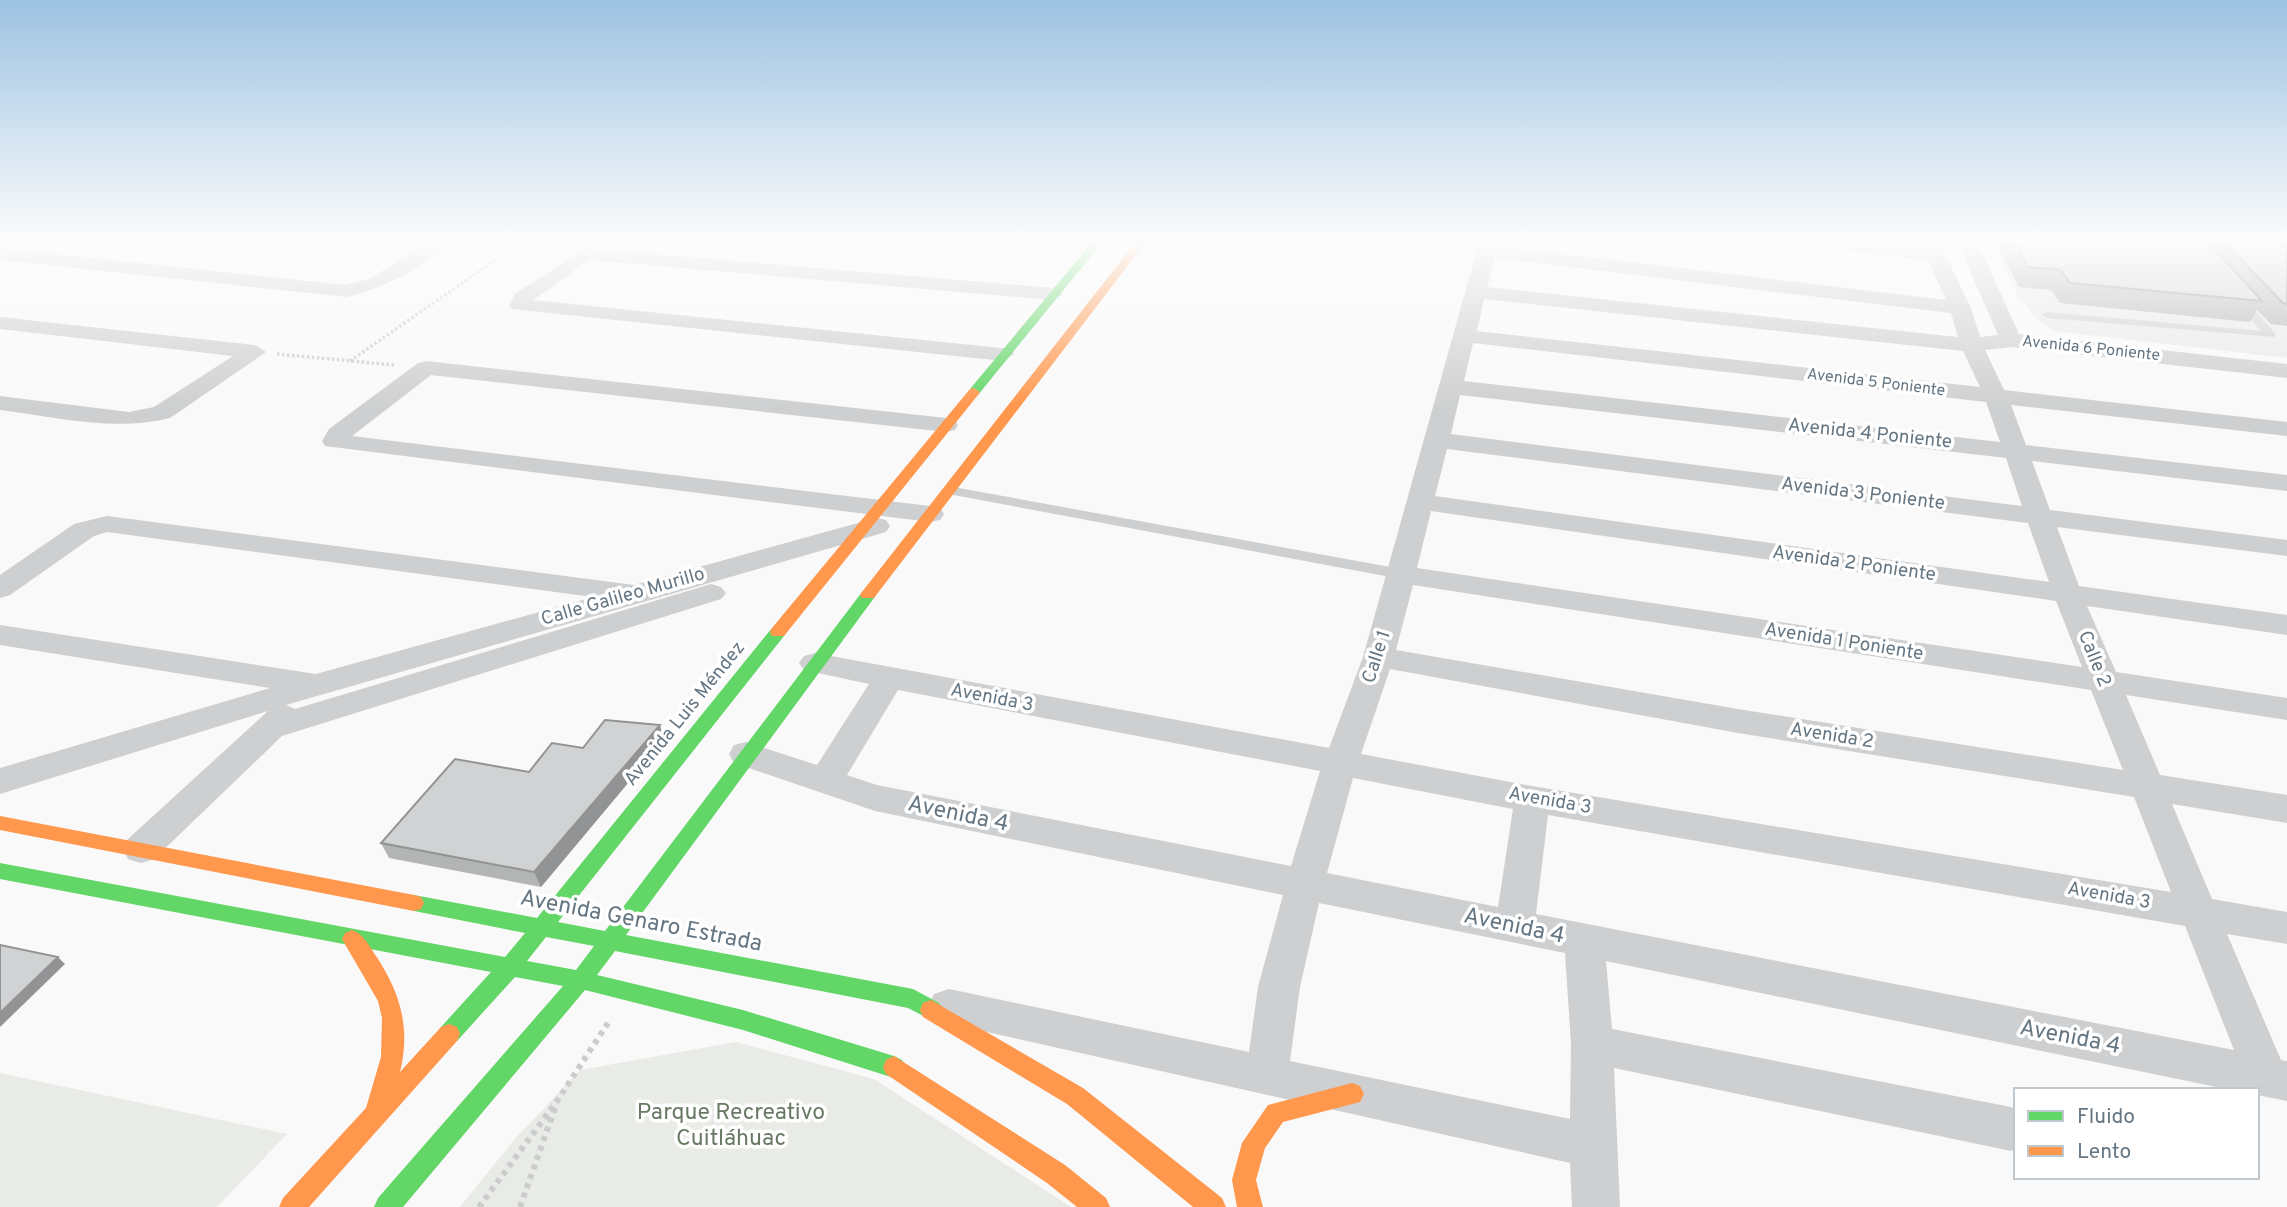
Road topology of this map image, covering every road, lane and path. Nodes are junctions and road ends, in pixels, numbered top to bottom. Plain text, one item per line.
1 (444, 295) edge
2 (527, 295) edge
3 (1053, 295) edge
4 (1099, 295) edge
5 (1476, 295) edge
6 (1508, 295) edge
7 (1865, 295) edge
8 (1954, 295) edge
9 (1991, 295) edge
10 (2235, 295) edge
11 (1960, 308) junction
12 (2047, 315) dead end
13 (0, 323) edge
14 (1466, 336) junction
15 (2011, 340) junction
16 (1971, 345) junction
17 (255, 352) junction
18 (1003, 354) junction
19 (350, 361) junction
20 (426, 368) junction
21 (2287, 371) edge
22 (1453, 387) junction
23 (1996, 397) junction
24 (0, 403) edge
25 (946, 425) junction
26 (2287, 429) edge
27 (1438, 440) junction
28 (2015, 451) junction
29 (2287, 483) edge
30 (939, 502) junction
31 (1420, 502) junction
32 (2038, 516) junction
33 (860, 530) junction
34 (2287, 548) edge
35 (1401, 574) junction
36 (0, 589) edge
37 (636, 593) junction
38 (2068, 596) junction
39 (2287, 625) edge
40 (0, 635) edge
41 (1379, 657) junction
42 (815, 663) junction
43 (890, 677) junction
44 (2103, 682) junction
45 (316, 684) junction
46 (2287, 709) edge
47 (270, 728) junction
48 (746, 754) junction
49 (1340, 764) junction
50 (0, 781) edge
51 (825, 781) junction
52 (2146, 786) junction
53 (1532, 799) junction
54 (2287, 809) edge
55 (0, 823) edge
56 (141, 849) junction
57 (0, 871) edge
58 (1304, 886) junction
59 (2196, 911) junction
60 (543, 926) junction
61 (1515, 926) junction
62 (2287, 928) edge
63 (352, 939) junction
64 (610, 940) junction
65 (1584, 942) junction
66 (509, 968) junction
67 (581, 980) junction
68 (624, 991) junction
69 (913, 999) junction
70 (1592, 1044) junction
71 (1267, 1074) junction
72 (2277, 1078) edge
73 (1352, 1094) junction
74 (557, 1101) junction
75 (372, 1121) junction
76 (2011, 1129) dead end
77 (1592, 1146) junction
78 (292, 1207) edge
79 (387, 1207) edge
80 (478, 1207) edge
81 (520, 1207) edge
82 (1097, 1207) edge
83 (1213, 1207) edge
84 (1250, 1207) edge
85 (1596, 1207) edge

1 - 19 path
2 - 18 street
3 - 18 main road, Avenida Luis Méndez
4 - 30 main road
5 - 14 street, Calle 1
6 - 16 street, Avenida 6 Poniente
7 - 11 street
8 - 11 street, Calle 2
9 - 15 street
10 - 12 lane
11 - 16 street, Calle 2
13 - 17 street
14 - 22 street, Calle 1
14 - 23 street, Avenida 5 Poniente
15 - 16 street, Avenida 6 Poniente
15 - 21 street, Avenida 6 Poniente
16 - 23 street, Calle 2
17 - 19 path
17 - 24 street
18 - 25 main road, Avenida Luis Méndez
19 - 20 path
20 - 25 street
20 - 33 street
22 - 27 street, Calle 1
22 - 28 street, Avenida 4 Poniente
23 - 26 street, Avenida 5 Poniente
23 - 28 street, Calle 2
25 - 33 main road, Avenida Luis Méndez
27 - 31 street, Calle 1
27 - 32 street, Avenida 3 Poniente
28 - 29 street, Avenida 4 Poniente
28 - 32 street, Calle 2
30 - 33 street, Calle Galileo Murillo
30 - 35 lane
30 - 42 main road
31 - 35 street, Calle 1
31 - 38 street, Avenida 2 Poniente
32 - 34 street, Avenida 3 Poniente
32 - 38 street, Calle 2
33 - 37 street, Calle Galileo Murillo
33 - 47 street, Calle Galileo Murillo
33 - 60 main road, Avenida Luis Méndez
35 - 41 street, Calle 1
35 - 44 street, Avenida 1 Poniente
36 - 37 street
37 - 45 street, Calle Galileo Murillo
38 - 39 street, Avenida 2 Poniente
38 - 44 street, Calle 2
40 - 45 street
41 - 49 street, Calle 1
41 - 52 street, Avenida 2
42 - 43 street, Avenida 3
42 - 48 main road
43 - 49 street, Avenida 3
43 - 51 street
44 - 46 street, Avenida 1 Poniente
44 - 52 street, Calle 2
45 - 47 street, Calle Galileo Murillo
45 - 50 street, Calle Galileo Murillo
47 - 56 street, Calle Galileo Murillo
48 - 51 street, Avenida 4
48 - 64 main road
49 - 53 street, Avenida 3
49 - 58 street, Calle 1
51 - 58 street, Avenida 4
52 - 54 street, Avenida 2
52 - 59 street, Calle 2
53 - 59 street, Avenida 3
53 - 61 street
55 - 56 main road, Avenida Genaro Estrada
56 - 60 main road, Avenida Genaro Estrada
57 - 63 main road
58 - 61 street, Avenida 4
58 - 71 street, Calle 1
59 - 62 street, Avenida 3
59 - 72 street, Calle 2
60 - 64 main road, Avenida Genaro Estrada
60 - 66 main road, Avenida Luis Méndez
61 - 65 street, Avenida 4
63 - 66 main road
63 - 75 main road
64 - 67 main road
64 - 69 main road, Avenida Genaro Estrada
65 - 70 street
65 - 72 street, Avenida 4
66 - 67 main road
66 - 75 main road, Avenida Luis Méndez
67 - 68 main road
67 - 79 main road
68 - 74 path
68 - 82 main road
69 - 71 street
69 - 83 main road, Avenida Genaro Estrada
70 - 76 street
70 - 77 street
71 - 73 street
73 - 77 street
73 - 84 main road
74 - 80 path
74 - 81 path
75 - 78 main road, Avenida Luis Méndez
77 - 85 street

